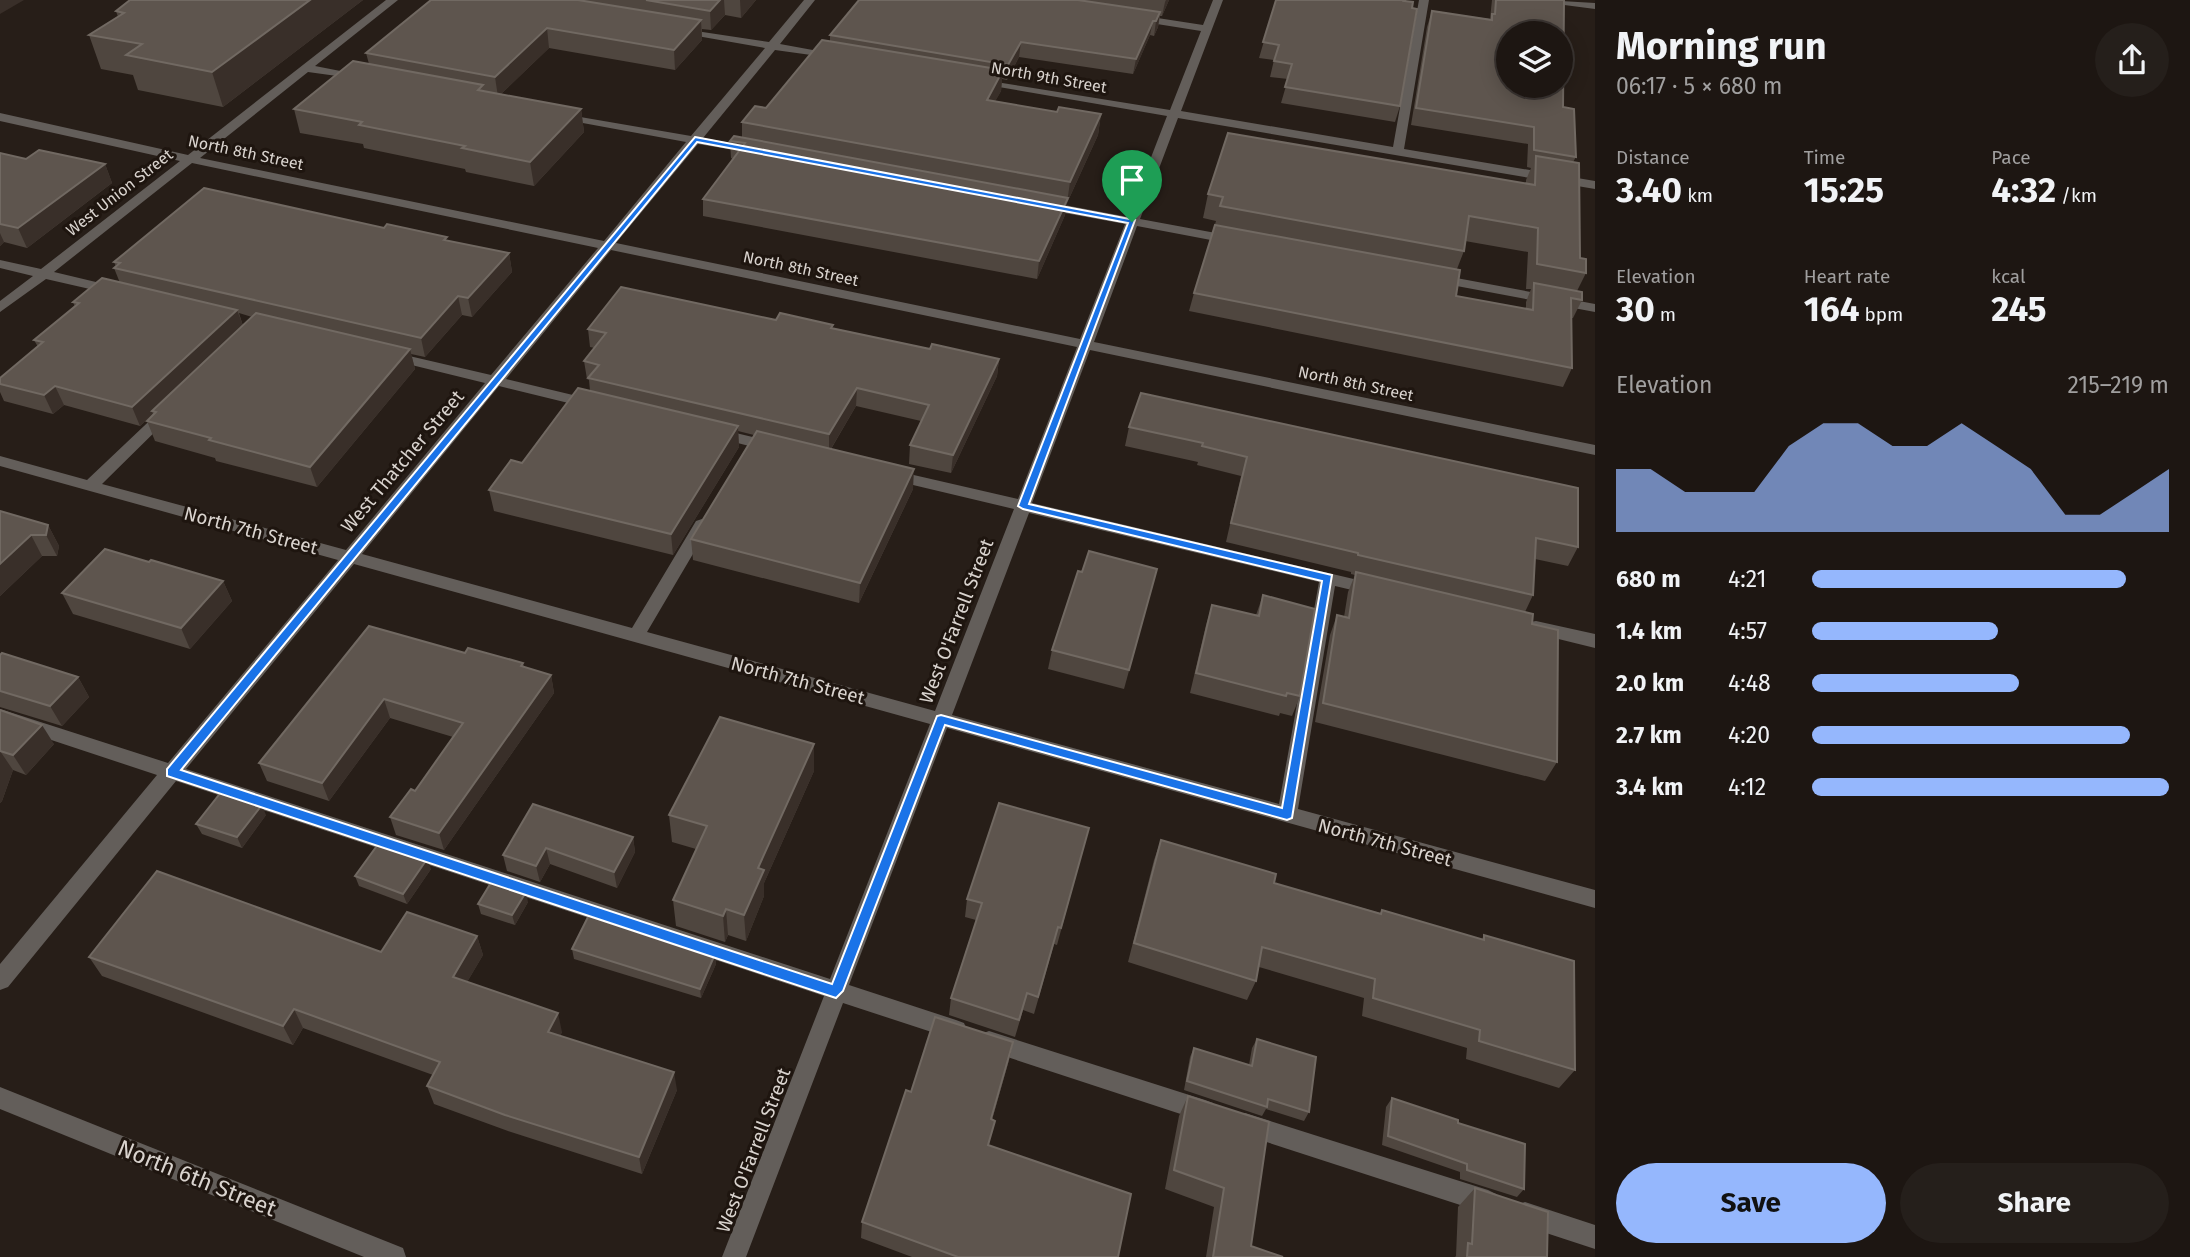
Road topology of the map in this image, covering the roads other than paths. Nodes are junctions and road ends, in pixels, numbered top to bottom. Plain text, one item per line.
1 (393, 0) edge
2 (810, 0) edge
3 (1218, 0) edge
4 (1424, 0) edge
5 (1549, 0) edge
6 (1595, 6) edge
7 (1122, 16) edge
8 (663, 27) edge
9 (1207, 29) junction
10 (772, 46) junction
11 (846, 58) edge
12 (306, 68) junction
13 (965, 78) edge
14 (372, 80) edge
15 (543, 111) edge
16 (1174, 113) junction
17 (0, 117) edge
18 (695, 139) junction
19 (1398, 151) junction
20 (772, 154) edge
21 (190, 159) junction
22 (1595, 185) edge
23 (1026, 202) edge
24 (1132, 222) junction
25 (1242, 242) edge
26 (607, 246) junction
27 (0, 264) edge
28 (44, 274) junction
29 (1418, 275) edge
30 (125, 293) edge
31 (0, 308) edge
32 (1595, 308) edge
33 (1085, 344) junction
34 (378, 353) edge
35 (495, 381) junction
36 (180, 400) edge
37 (606, 407) edge
38 (699, 429) edge
39 (1595, 450) edge
40 (792, 451) edge
41 (0, 461) edge
42 (870, 470) edge
43 (90, 486) junction
44 (1023, 506) junction
45 (711, 510) edge
46 (350, 557) junction
47 (1328, 578) junction
48 (1395, 594) edge
49 (1515, 622) edge
50 (636, 636) junction
51 (1595, 642) edge
52 (0, 716) edge
53 (941, 719) junction
54 (172, 772) junction
55 (1287, 815) junction
56 (1595, 899) edge
57 (0, 981) edge
58 (836, 991) junction
59 (0, 1098) edge
60 (1595, 1237) edge
61 (394, 1257) edge
62 (734, 1257) edge

1 - 12 street, West Union Street
2 - 10 street, West Thatcher Street
3 - 9 street, West O'Farrell Street
4 - 19 street
5 - 6 street
7 - 9 street
8 - 10 street
9 - 16 street, West O'Farrell Street
10 - 11 street
10 - 18 street, West Thatcher Street
12 - 14 street
12 - 21 street, West Union Street
13 - 16 street, North 9th Street
15 - 18 street
16 - 19 street, North 9th Street
16 - 24 street, West O'Farrell Street
17 - 21 street, North 8th Street
18 - 20 street
18 - 26 street, West Thatcher Street
19 - 22 street, North 9th Street
21 - 26 street, North 8th Street
21 - 28 street, West Union Street
23 - 24 street
24 - 25 street
24 - 33 street, West O'Farrell Street
26 - 33 street, North 8th Street
26 - 35 street, West Thatcher Street
27 - 28 street
28 - 30 street
28 - 31 street, West Union Street
29 - 32 street
33 - 39 street, North 8th Street
33 - 44 street, West O'Farrell Street
34 - 35 street
35 - 37 street
35 - 46 street, West Thatcher Street
36 - 43 street
38 - 40 street
41 - 43 street, North 7th Street
42 - 44 street
43 - 46 street, North 7th Street
44 - 47 street
44 - 53 street, West O'Farrell Street
45 - 50 street
46 - 50 street, North 7th Street
46 - 54 street, West Thatcher Street
47 - 48 street
47 - 55 street
49 - 51 street
50 - 53 street, North 7th Street
52 - 54 street
53 - 55 street, North 7th Street
53 - 58 street, West O'Farrell Street
54 - 57 street, West Thatcher Street
54 - 58 street
55 - 56 street, North 7th Street
58 - 60 street
58 - 62 street, West O'Farrell Street
59 - 61 street, North 6th Street

